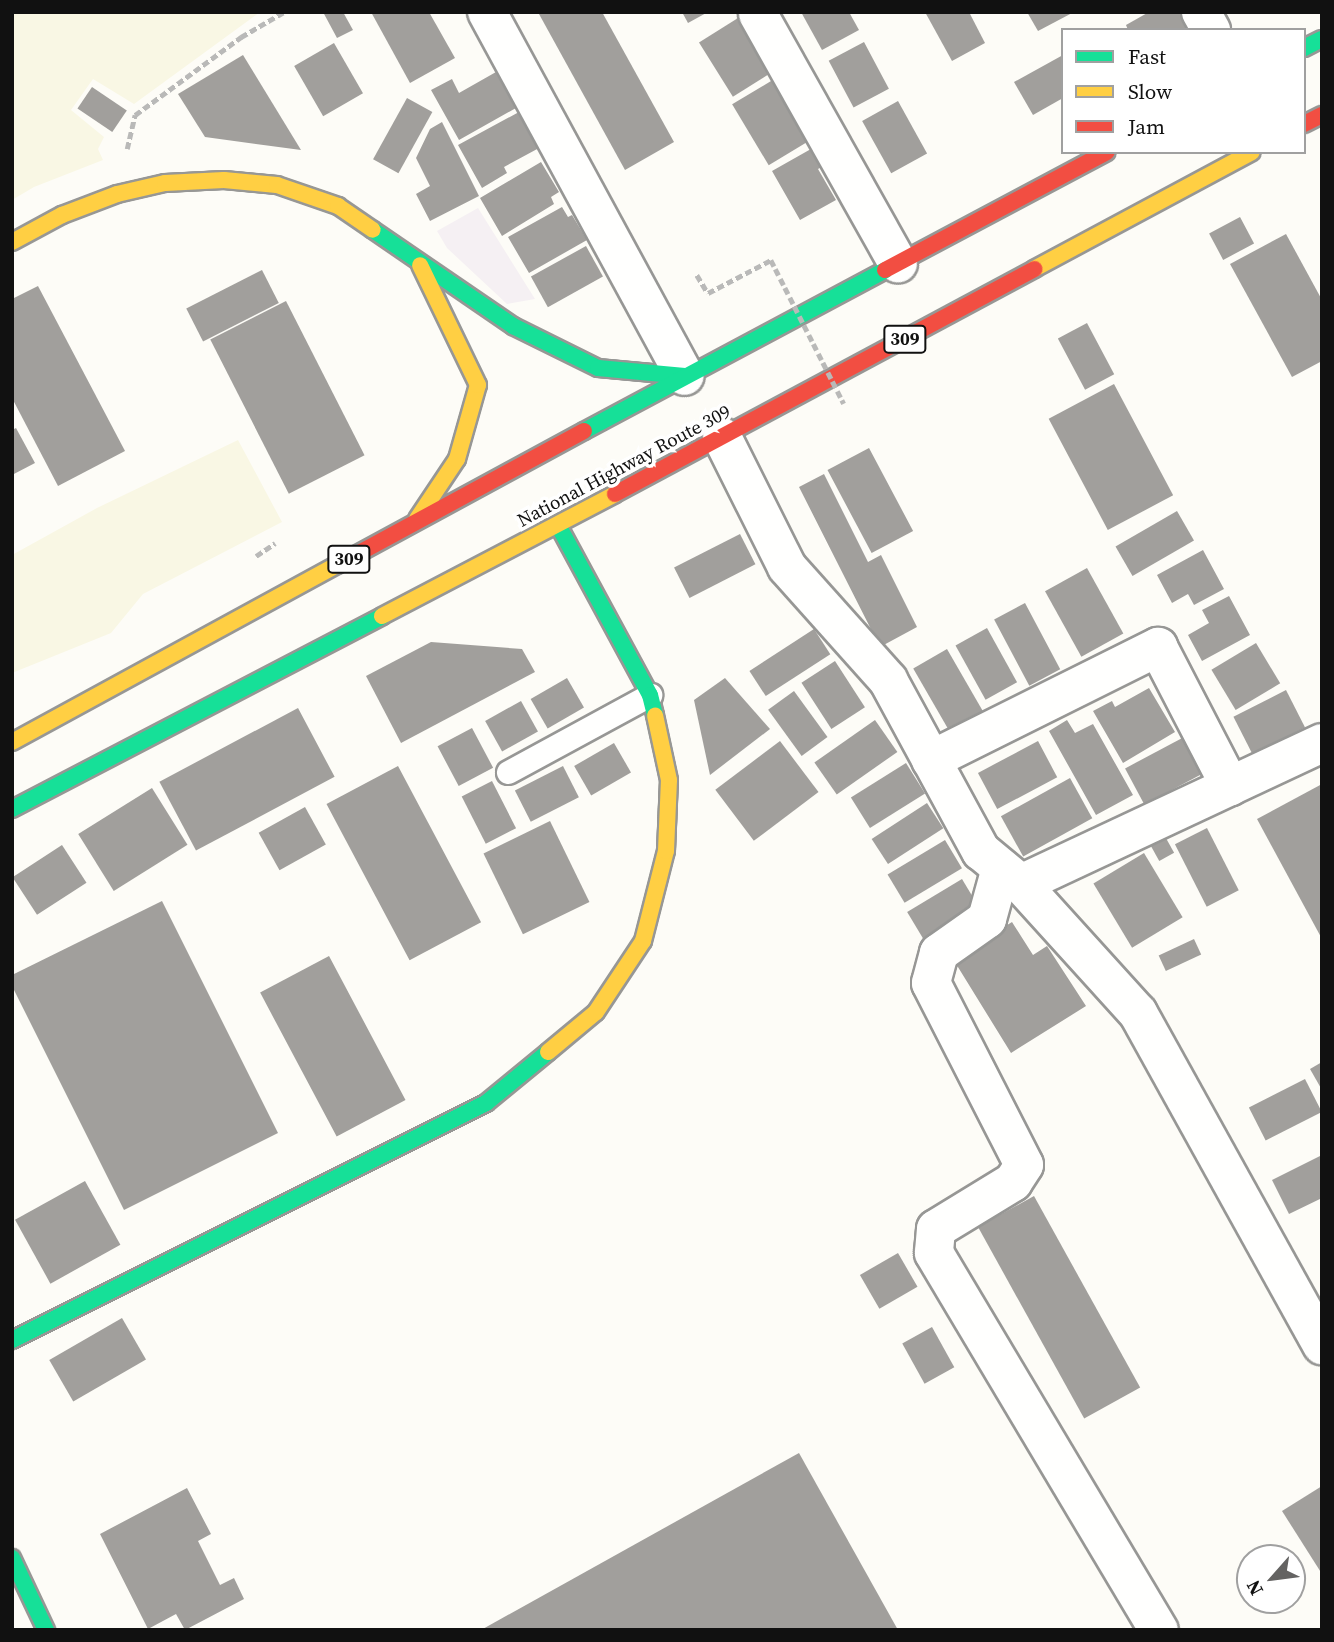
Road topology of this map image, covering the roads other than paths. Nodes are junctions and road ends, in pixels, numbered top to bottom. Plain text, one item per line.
1 (487, 12) edge
2 (1201, 12) edge
3 (758, 14) dead end
4 (1210, 28) edge
5 (1322, 39) edge
6 (1306, 47) edge
7 (1322, 115) edge
8 (1306, 123) edge
9 (1103, 154) edge
10 (1248, 154) edge
11 (12, 242) edge
12 (416, 257) junction
13 (898, 263) junction
14 (685, 376) junction
15 (722, 437) junction
16 (415, 523) junction
17 (558, 525) junction
18 (650, 695) junction
19 (12, 742) edge
20 (1322, 743) edge
21 (931, 760) junction
22 (508, 772) dead end
23 (1230, 786) junction
24 (12, 809) edge
25 (1011, 876) junction
26 (12, 1340) edge
27 (1322, 1345) edge
28 (12, 1558) edge
29 (46, 1630) edge
30 (1159, 1630) edge

1 - 14 street
2 - 4 street
3 - 13 street
5 - 6 main road
7 - 8 main road
9 - 13 main road, 309
10 - 15 main road, National Highway Route 309 / 309
11 - 12 main road
12 - 14 main road
12 - 16 main road
13 - 14 main road, 309
14 - 16 main road, 309
15 - 17 main road, National Highway Route 309 / 309
15 - 21 street
16 - 19 main road, 309
17 - 18 main road
17 - 24 main road, National Highway Route 309 / 309
18 - 22 lane
18 - 26 main road
20 - 23 street
21 - 23 street
21 - 25 street
23 - 25 street
25 - 27 street
25 - 30 street
28 - 29 main road

